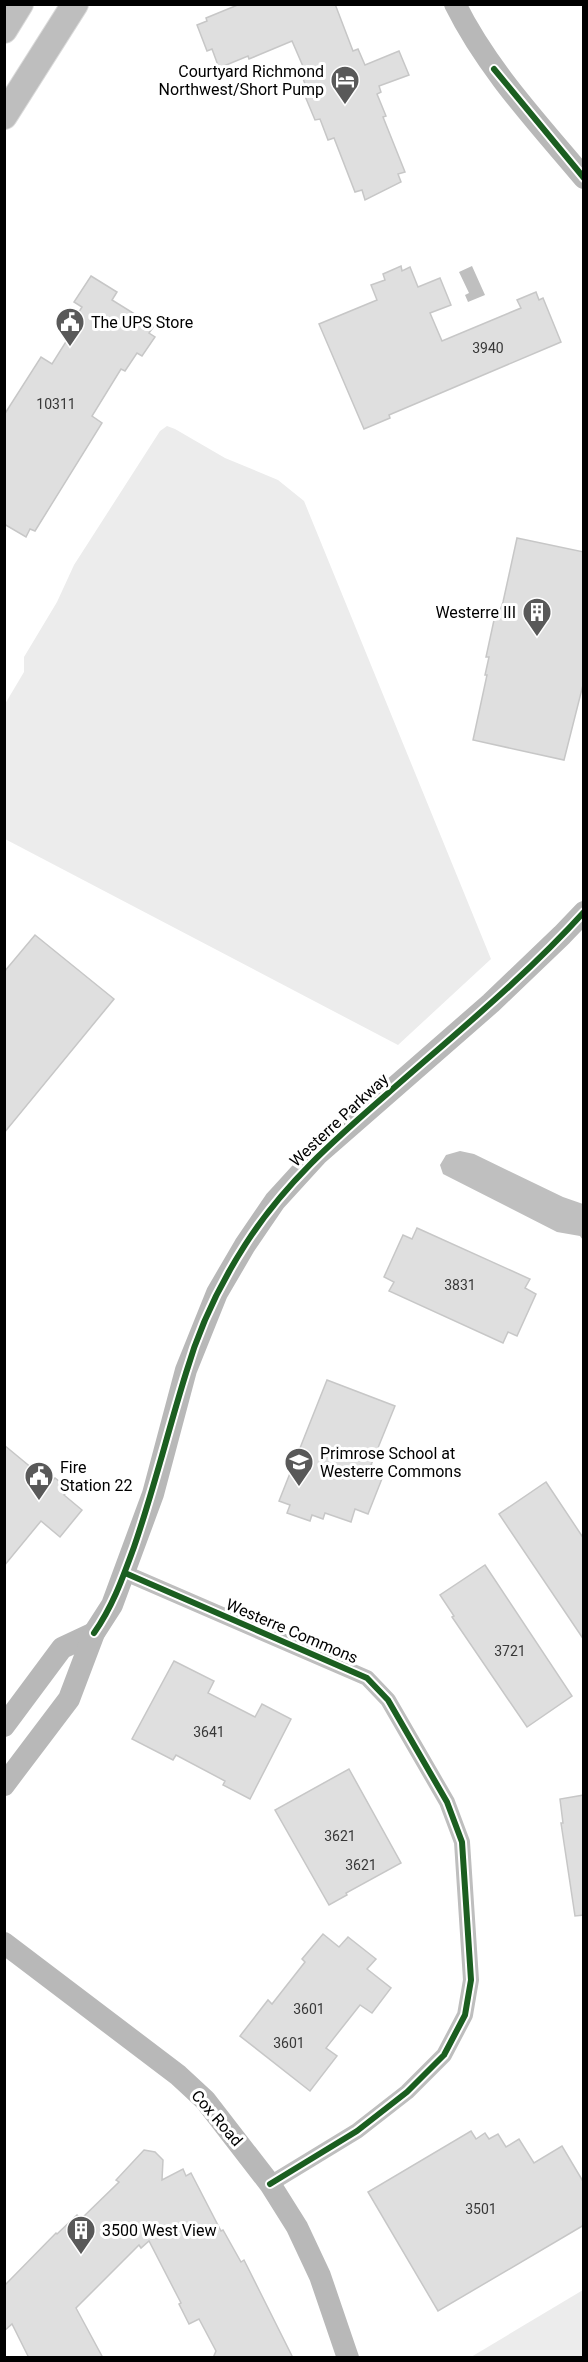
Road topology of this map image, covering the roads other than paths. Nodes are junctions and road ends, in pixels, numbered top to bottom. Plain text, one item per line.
1 (20, 4) edge
2 (75, 4) edge
3 (455, 4) edge
4 (4, 30) edge
5 (4, 116) edge
6 (584, 178) edge
7 (584, 912) edge
8 (125, 1573) junction
9 (94, 1633) junction
10 (4, 1726) edge
11 (4, 1785) edge
12 (4, 1943) edge
13 (270, 2184) junction
14 (348, 2358) edge

1 - 4 main road
2 - 5 main road
3 - 6 street
7 - 8 street, Westerre Parkway
8 - 9 street, Westerre Parkway
8 - 13 street, Westerre Commons
9 - 10 street
9 - 11 street, Westerre Parkway
12 - 13 street, Cox Road
13 - 14 street, Cox Road

